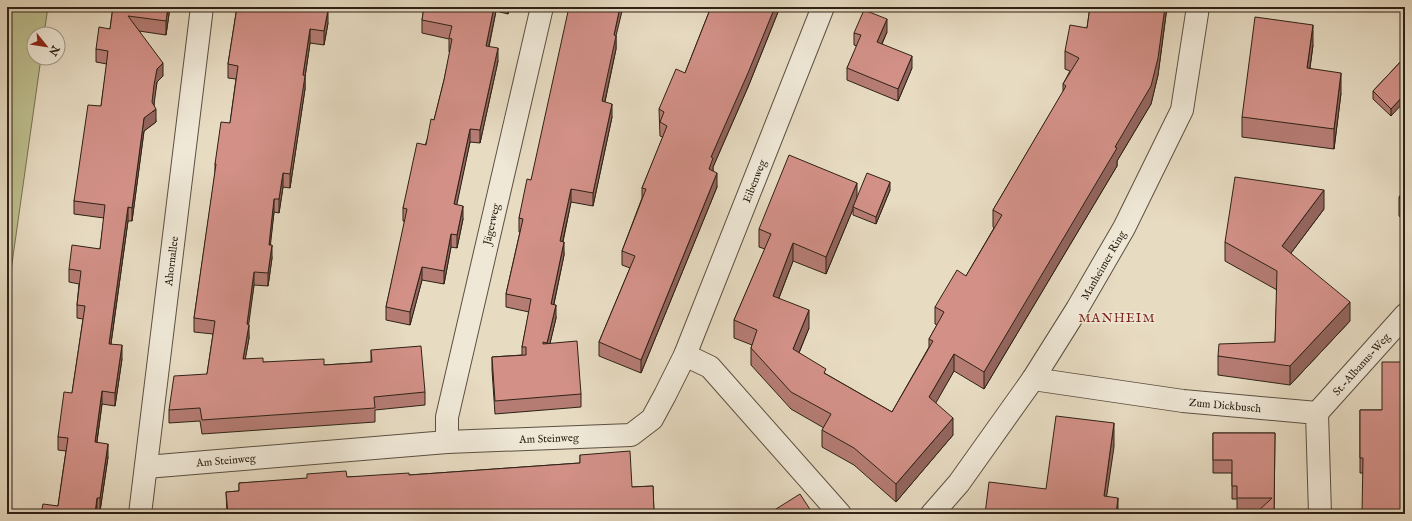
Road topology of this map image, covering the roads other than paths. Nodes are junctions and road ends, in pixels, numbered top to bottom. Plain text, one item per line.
1 (202, 7) edge
2 (542, 7) edge
3 (823, 7) edge
4 (1198, 7) edge
5 (1405, 315) edge
6 (685, 355) junction
7 (1033, 379) junction
8 (1317, 413) junction
9 (447, 442) junction
10 (146, 467) junction
11 (140, 514) edge
12 (840, 514) edge
13 (932, 514) edge
14 (1320, 514) edge

1 - 10 street, Ahornallee
2 - 9 street, Jägerweg
3 - 6 street, Eibenweg
4 - 7 street, Manheimer Ring
5 - 8 street, St.-Albanus-Weg
6 - 9 street, Am Steinweg
6 - 12 street
7 - 8 street, Zum Dickbusch
7 - 13 street, Manheimer Ring
8 - 14 street
9 - 10 street, Am Steinweg
10 - 11 street, Ahornallee

